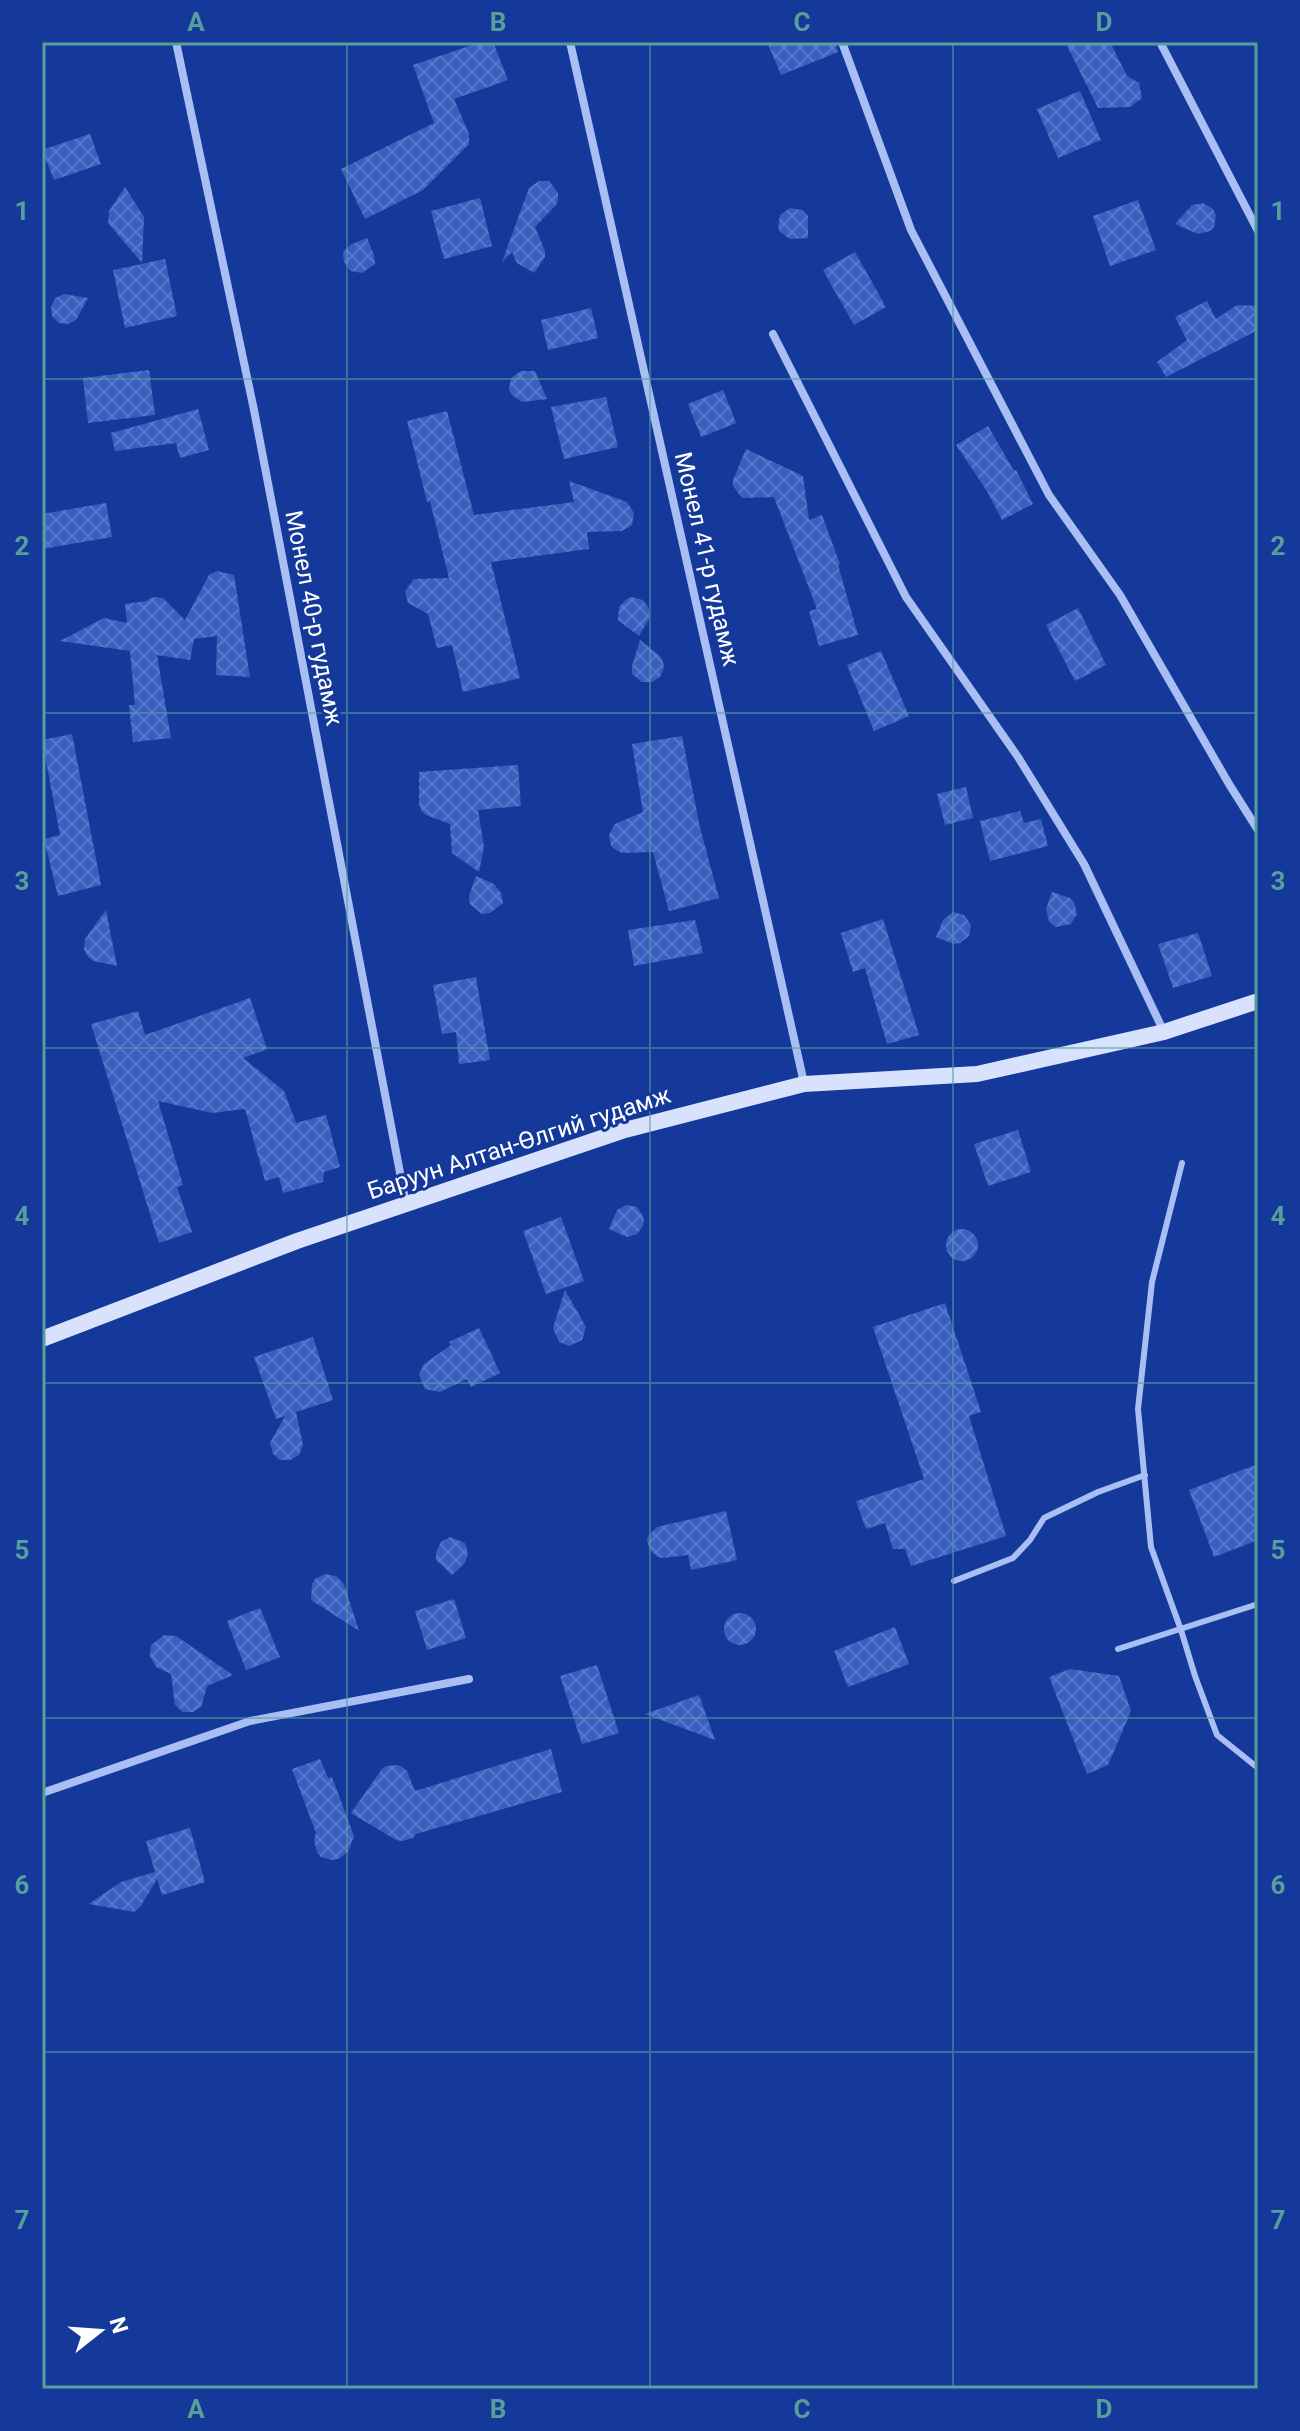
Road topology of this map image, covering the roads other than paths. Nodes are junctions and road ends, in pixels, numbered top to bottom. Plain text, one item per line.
1 (176, 42) edge
2 (570, 42) edge
3 (842, 42) edge
4 (1160, 42) edge
5 (1258, 231) edge
6 (773, 334) dead end
7 (1258, 830) edge
8 (1258, 1001) edge
9 (1164, 1032) junction
10 (804, 1084) junction
11 (1182, 1163) dead end
12 (406, 1204) junction
13 (42, 1339) edge
14 (1145, 1475) junction
15 (954, 1581) dead end
16 (1258, 1604) edge
17 (1181, 1630) junction
18 (1118, 1649) dead end
19 (469, 1679) dead end
20 (1258, 1768) edge
21 (42, 1793) edge

1 - 12 street, Монел 40-р гудамж
2 - 10 street, Монел 41-р гудамж
3 - 7 street
4 - 5 street
6 - 9 street
8 - 9 main road, Баруун Алтан-Өлгий гудамж
9 - 10 main road, Баруун Алтан-Өлгий гудамж
10 - 12 main road, Баруун Алтан-Өлгий гудамж
11 - 14 lane
12 - 13 main road, Баруун Алтан-Өлгий гудамж
14 - 15 lane
14 - 17 lane
16 - 17 lane
17 - 18 lane
17 - 20 lane
19 - 21 street

